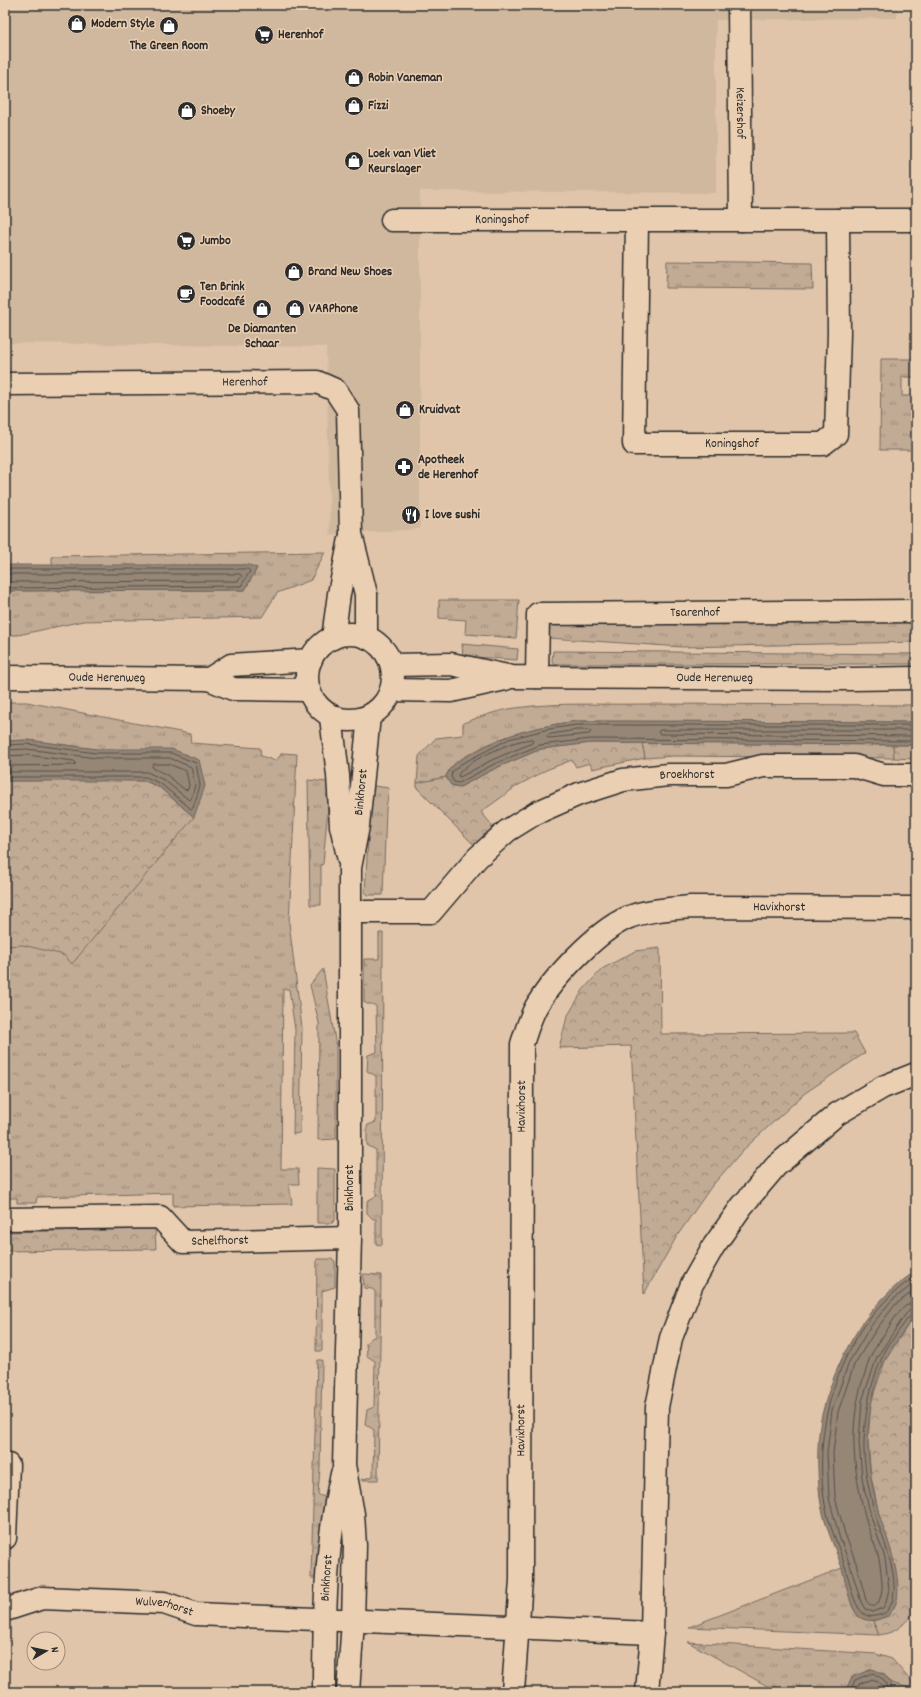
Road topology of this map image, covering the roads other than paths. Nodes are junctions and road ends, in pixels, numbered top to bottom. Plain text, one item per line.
1 (739, 5) edge
2 (392, 220) dead end
3 (637, 220) junction
4 (741, 220) junction
5 (838, 220) junction
6 (916, 220) edge
7 (5, 384) edge
8 (351, 534) junction
9 (916, 611) edge
10 (366, 637) junction
11 (333, 638) junction
12 (311, 660) junction
13 (392, 665) junction
14 (5, 677) edge
15 (512, 677) junction
16 (537, 677) junction
17 (916, 678) edge
18 (209, 679) junction
19 (309, 690) junction
20 (392, 690) junction
21 (370, 716) junction
22 (331, 717) junction
23 (916, 775) edge
24 (350, 868) junction
25 (916, 908) edge
26 (350, 912) junction
27 (916, 1074) edge
28 (5, 1219) edge
29 (350, 1238) junction
30 (8, 1465) dead end
31 (344, 1465) junction
32 (5, 1538) edge
33 (5, 1610) edge
34 (326, 1619) junction
35 (353, 1621) junction
36 (518, 1627) junction
37 (652, 1633) junction
38 (324, 1692) edge
39 (348, 1692) edge
40 (512, 1692) edge
41 (647, 1692) edge

1 - 4 street, Keizershof
2 - 3 street, Koningshof
3 - 4 street, Koningshof
3 - 5 street, Koningshof
4 - 5 street, Koningshof
5 - 6 street, Koningshof
7 - 8 street, Herenhof
8 - 10 street, Herenhof
8 - 11 street, Herenhof
9 - 16 street, Tsarenhof
10 - 11 street
10 - 13 street
11 - 12 street
12 - 18 street
12 - 19 street
13 - 15 street, Oude Herenweg
13 - 20 street
14 - 18 street, Oude Herenweg
15 - 16 street, Oude Herenweg
15 - 20 street, Oude Herenweg
16 - 17 street, Oude Herenweg
18 - 19 street, Oude Herenweg
19 - 22 street
20 - 21 street
21 - 22 street
21 - 24 street, Binkhorst
22 - 24 street, Binkhorst
23 - 26 street, Broekhorst
24 - 26 street, Binkhorst
25 - 36 street, Havixhorst
26 - 29 street, Binkhorst
27 - 37 street
28 - 29 street, Schelfhorst
29 - 31 street, Binkhorst
30 - 32 street
31 - 34 street, Binkhorst
31 - 35 street, Binkhorst
33 - 34 street, Wulverhorst
34 - 35 street, Wulverhorst
34 - 38 street, Binkhorst
35 - 36 street
35 - 39 street, Binkhorst
36 - 37 street
36 - 40 street, Havixhorst
37 - 41 street

